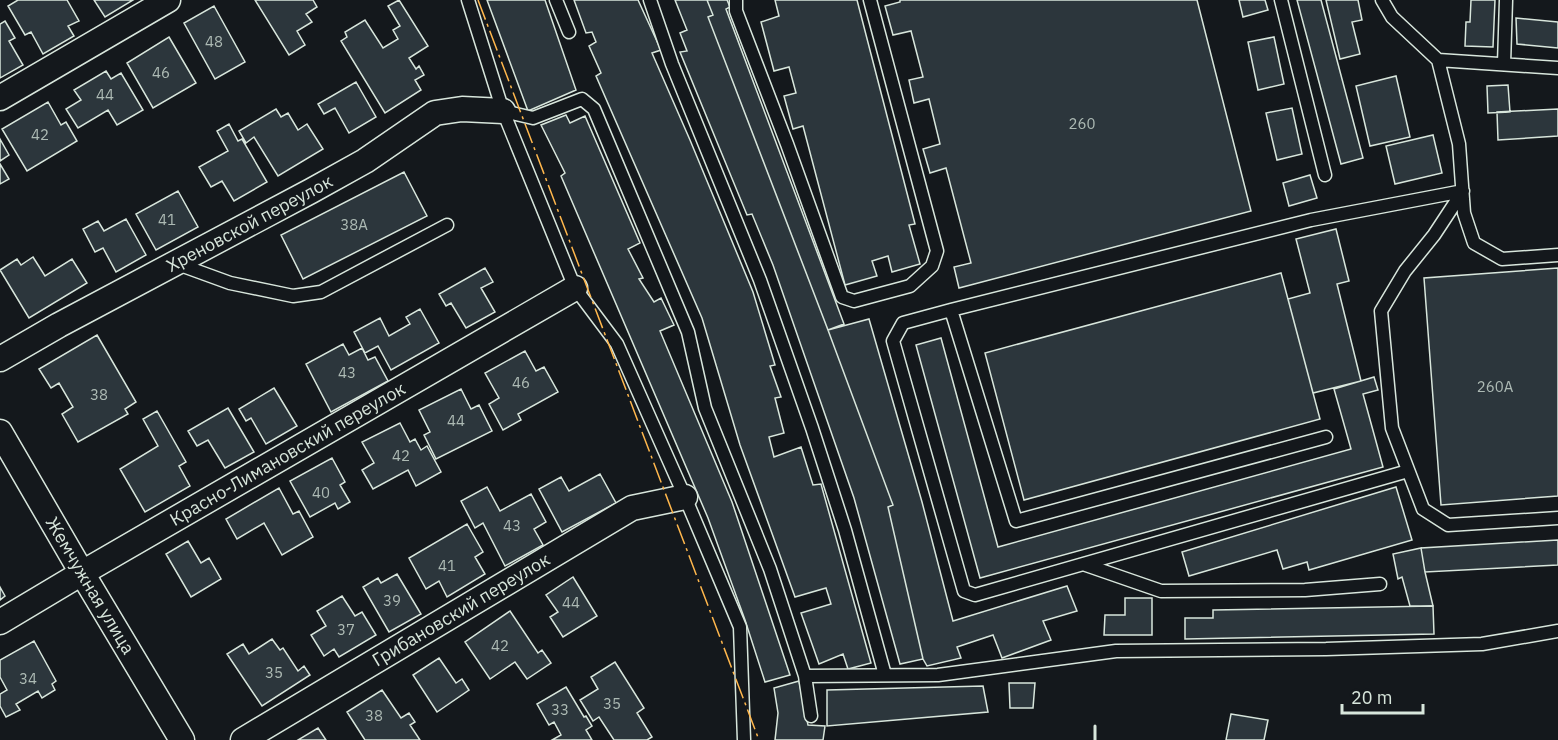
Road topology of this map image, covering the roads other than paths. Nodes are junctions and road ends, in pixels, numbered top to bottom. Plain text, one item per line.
1 (168, 0) edge
2 (468, 0) edge
3 (556, 0) edge
4 (651, 0) edge
5 (736, 0) edge
6 (870, 0) edge
7 (1281, 0) edge
8 (1382, 0) edge
9 (1506, 0) edge
10 (569, 32) dead end
11 (1438, 60) junction
12 (1504, 64) junction
13 (1558, 68) edge
14 (0, 98) edge
15 (503, 111) junction
16 (1325, 175) dead end
17 (1462, 190) junction
18 (447, 225) dead end
19 (1558, 255) edge
20 (174, 263) junction
21 (575, 288) junction
22 (951, 310) junction
23 (0, 359) edge
24 (0, 432) edge
25 (1326, 437) dead end
26 (1408, 471) junction
27 (685, 496) junction
28 (1558, 518) edge
29 (1083, 564) junction
30 (82, 573) junction
31 (1380, 584) dead end
32 (0, 622) edge
33 (1558, 631) edge
34 (885, 675) junction
35 (805, 676) junction
36 (811, 716) dead end
37 (182, 740) edge
38 (243, 740) edge
39 (744, 740) edge

1 - 14 street
2 - 15 lane
3 - 10 lane
4 - 34 lane
5 - 6 lane
7 - 16 lane
8 - 11 lane
9 - 12 lane
11 - 12 lane
11 - 17 lane
12 - 13 lane
15 - 20 street, Хреновской переулок
15 - 21 lane
15 - 35 lane
17 - 19 lane
17 - 22 lane
17 - 26 lane
18 - 20 lane
20 - 23 street, Хреновской переулок
21 - 27 lane
21 - 30 street, Красно-Лимановский переулок
22 - 25 lane
22 - 29 lane
24 - 30 street, Жемчужная улица
26 - 28 lane
26 - 29 lane
27 - 38 street, Грибановский переулок
27 - 39 lane
29 - 31 lane
30 - 32 street, Красно-Лимановский переулок
30 - 37 street, Жемчужная улица
33 - 34 lane
34 - 35 lane
35 - 36 lane

